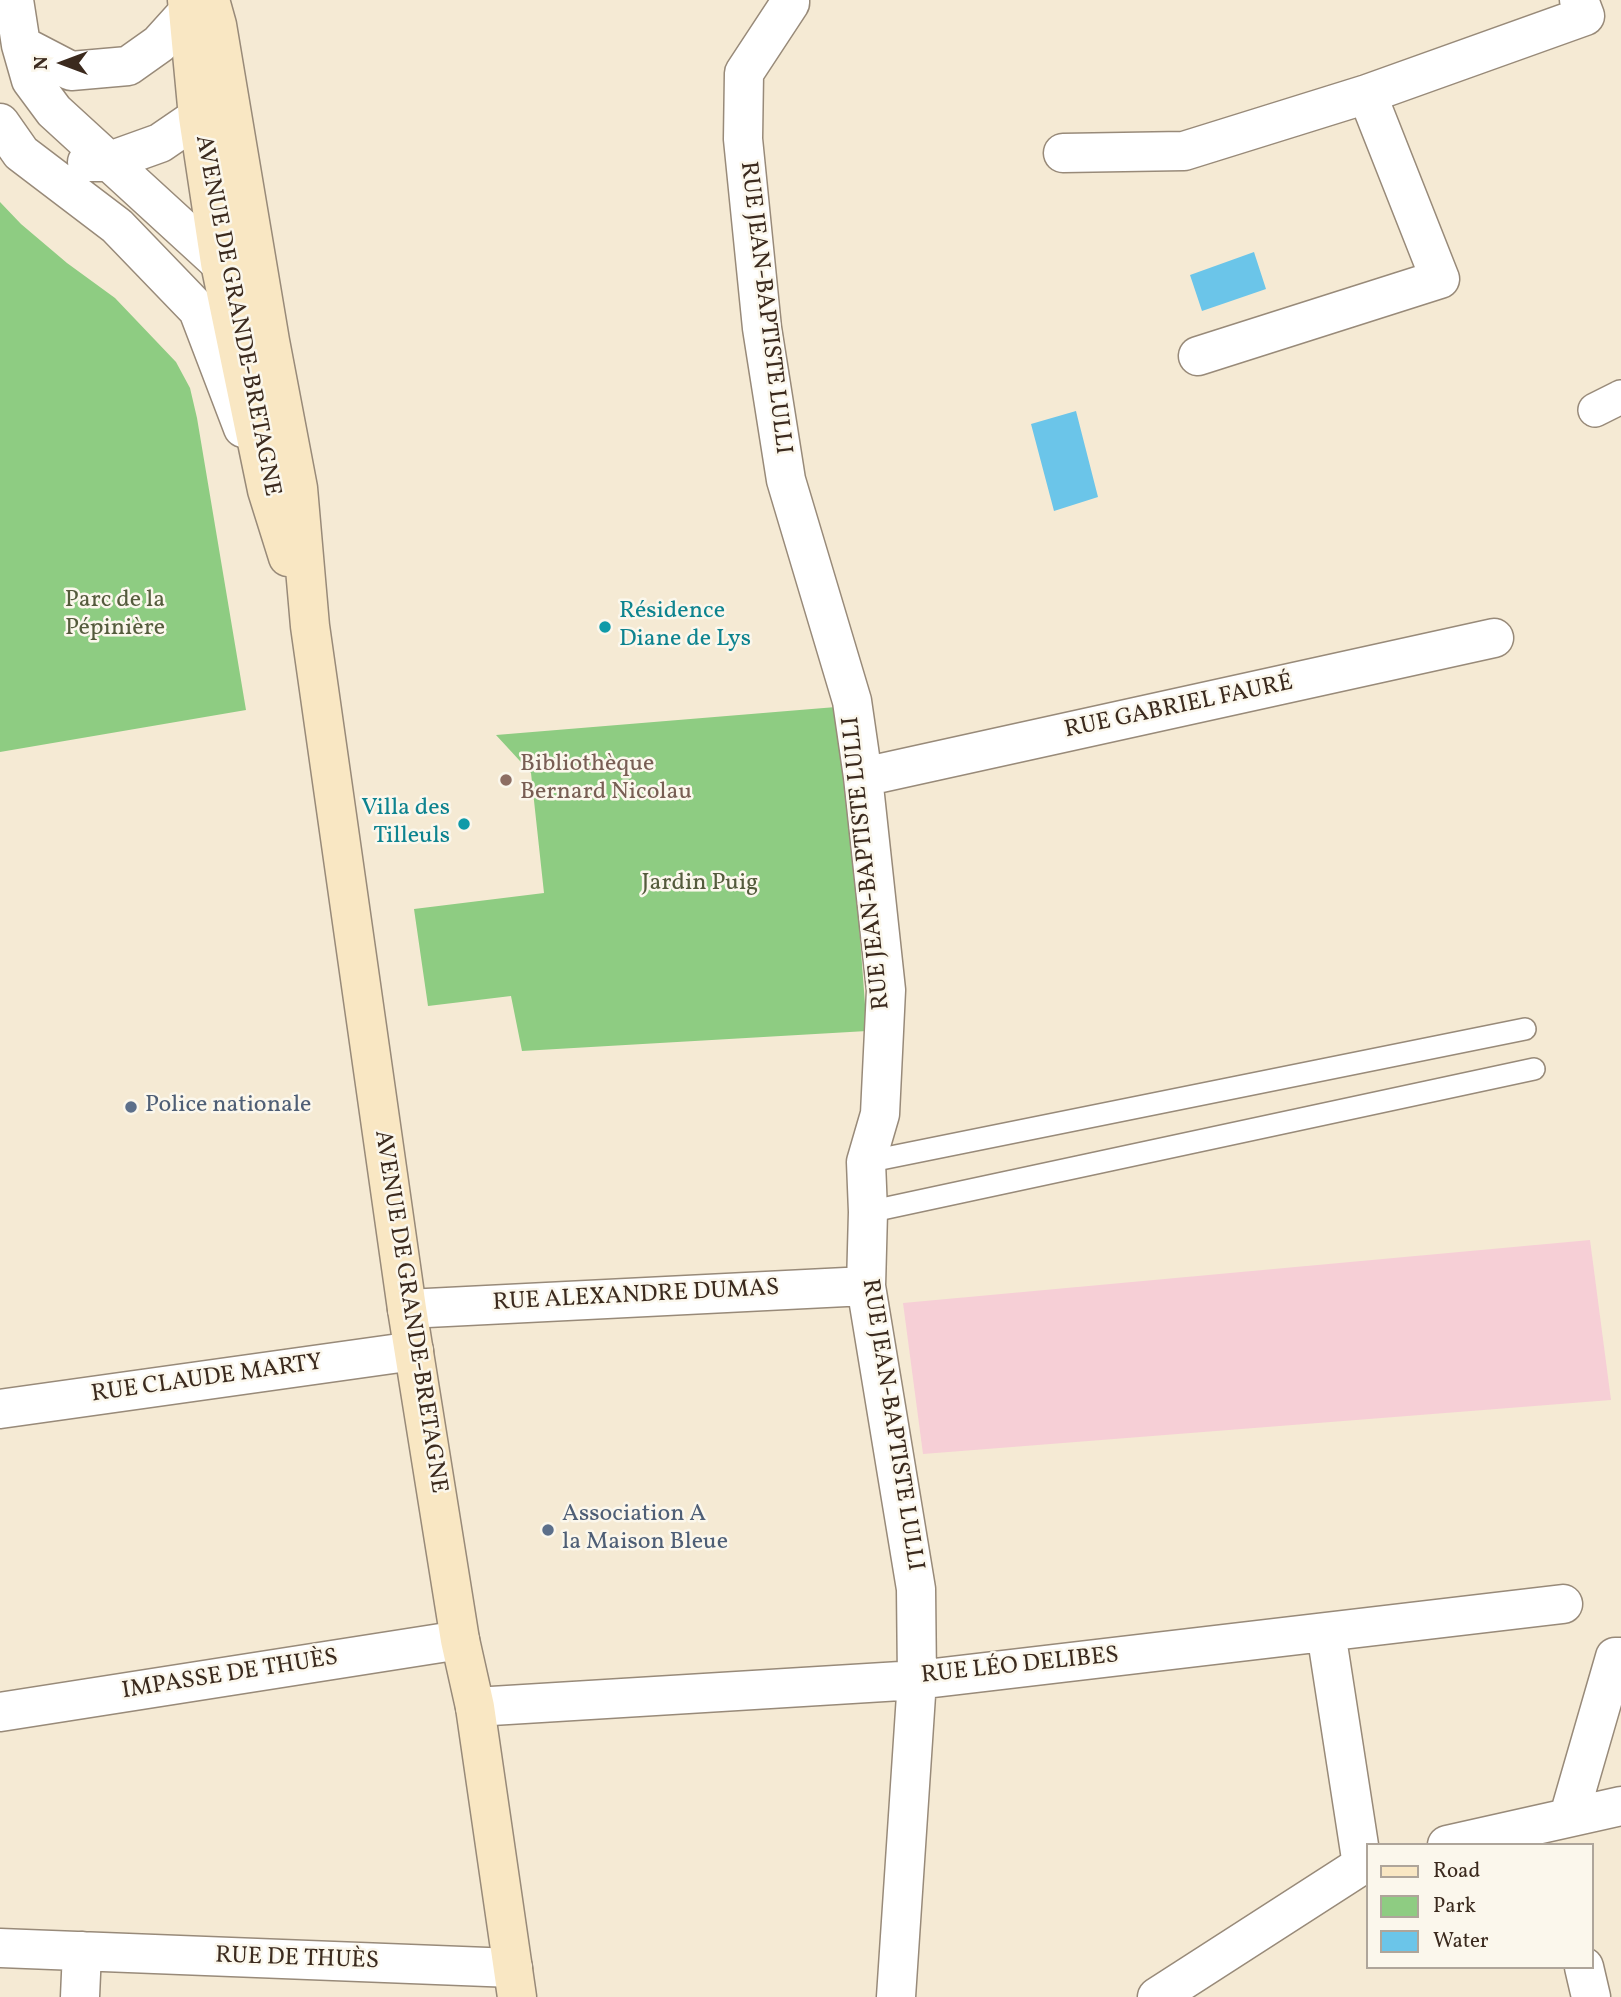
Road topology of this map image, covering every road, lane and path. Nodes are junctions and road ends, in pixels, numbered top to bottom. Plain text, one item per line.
1 (14, 0) edge
2 (1579, 0) edge
3 (796, 1) edge
4 (195, 4) edge
5 (21, 45) junction
6 (226, 79) junction
7 (1367, 93) junction
8 (0, 95) edge
9 (198, 117) junction
10 (0, 123) edge
11 (1063, 153) dead end
12 (107, 162) junction
13 (220, 263) junction
14 (270, 341) junction
15 (1198, 356) dead end
16 (267, 489) junction
17 (310, 626) junction
18 (1494, 638) dead end
19 (863, 777) junction
20 (1525, 1029) dead end
21 (1534, 1069) dead end
22 (866, 1162) junction
23 (868, 1212) junction
24 (866, 1286) junction
25 (407, 1309) junction
26 (414, 1350) junction
27 (0, 1409) edge
28 (1563, 1604) dead end
29 (1326, 1632) junction
30 (460, 1640) junction
31 (1621, 1657) edge
32 (916, 1679) junction
33 (475, 1707) junction
34 (0, 1712) edge
35 (1621, 1806) edge
36 (1557, 1827) edge
37 (1459, 1843) edge
38 (1364, 1865) edge
39 (0, 1948) edge
40 (82, 1951) junction
41 (1584, 1969) edge
42 (515, 1982) edge
43 (80, 1997) edge
44 (897, 1997) edge
45 (1157, 1997) edge
46 (1591, 1997) edge

1 - 5 street
2 - 7 street
3 - 19 street, RUE JEAN-BAPTISTE LULLI
4 - 5 street
4 - 6 main road, AVENUE DE GRANDE-BRETAGNE
4 - 9 main road, AVENUE DE GRANDE-BRETAGNE
5 - 12 street
6 - 9 street
6 - 14 main road, AVENUE DE GRANDE-BRETAGNE
7 - 11 street
7 - 15 street
8 - 12 street
9 - 12 street
9 - 13 main road, AVENUE DE GRANDE-BRETAGNE
10 - 16 street
12 - 13 street
13 - 14 street
13 - 16 main road, AVENUE DE GRANDE-BRETAGNE
14 - 17 main road, AVENUE DE GRANDE-BRETAGNE
16 - 17 main road, AVENUE DE GRANDE-BRETAGNE
17 - 25 main road, AVENUE DE GRANDE-BRETAGNE
18 - 19 street, RUE GABRIEL FAURÉ
19 - 22 street, RUE JEAN-BAPTISTE LULLI
20 - 22 lane
21 - 23 lane
22 - 23 street, RUE JEAN-BAPTISTE LULLI
23 - 24 street, RUE JEAN-BAPTISTE LULLI
24 - 25 street, RUE ALEXANDRE DUMAS
24 - 32 street, RUE JEAN-BAPTISTE LULLI
25 - 26 main road, AVENUE DE GRANDE-BRETAGNE
26 - 27 street, RUE CLAUDE MARTY
26 - 30 main road, AVENUE DE GRANDE-BRETAGNE
28 - 29 street, RUE LÉO DELIBES
29 - 32 street, RUE LÉO DELIBES
29 - 38 street
30 - 33 main road, AVENUE DE GRANDE-BRETAGNE
30 - 34 street, IMPASSE DE THUÈS
31 - 36 street
32 - 33 street, RUE LÉO DELIBES
32 - 44 street, RUE JEAN-BAPTISTE LULLI
33 - 42 main road, AVENUE DE GRANDE-BRETAGNE
35 - 36 street
36 - 37 street
38 - 45 street
39 - 40 street, RUE DE THUÈS
40 - 42 street, RUE DE THUÈS
40 - 43 street
41 - 46 street

